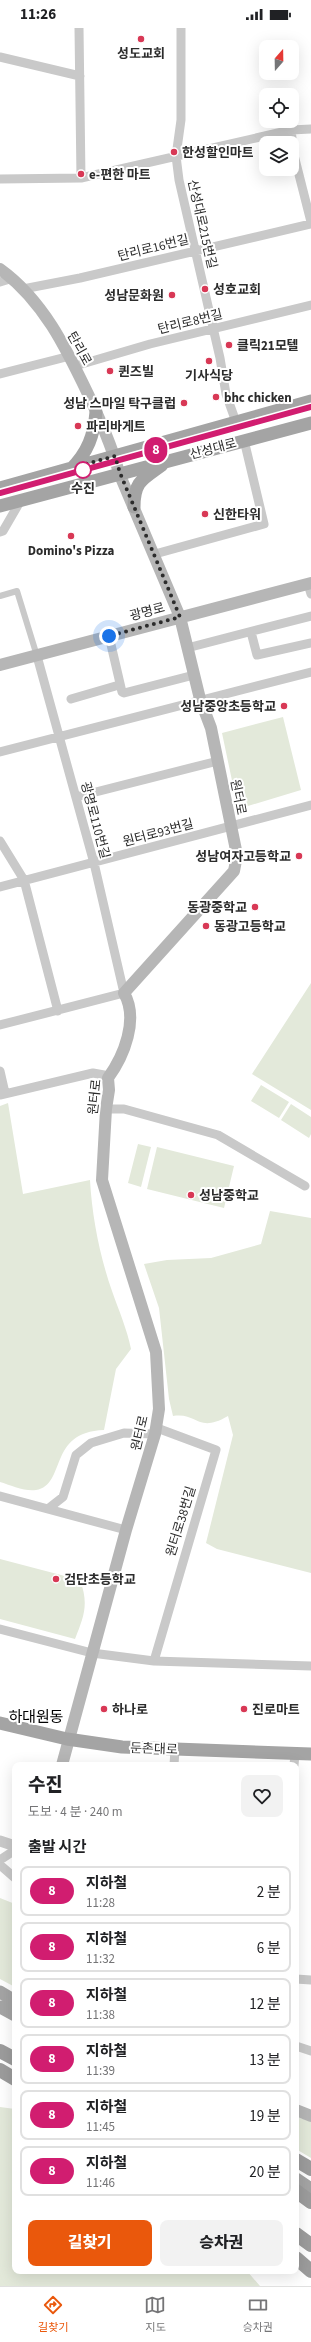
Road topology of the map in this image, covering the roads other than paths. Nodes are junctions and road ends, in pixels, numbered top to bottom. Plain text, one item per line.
1 (79, 28) edge
2 (181, 28) edge
3 (0, 57) edge
4 (80, 76) junction
5 (311, 129) edge
6 (291, 130) junction
7 (176, 156) junction
8 (81, 178) junction
9 (0, 180) edge
10 (311, 223) edge
11 (195, 250) junction
12 (0, 269) edge
13 (13, 278) junction
14 (0, 282) edge
15 (23, 288) junction
16 (311, 305) edge
17 (214, 329) junction
18 (72, 361) junction
19 (0, 374) edge
20 (311, 401) edge
21 (96, 412) junction
22 (236, 422) junction
23 (311, 422) edge
24 (244, 440) junction
25 (115, 456) junction
26 (170, 460) junction
27 (71, 469) junction
28 (120, 473) junction
29 (0, 488) edge
30 (21, 500) junction
31 (0, 506) edge
32 (134, 507) junction
33 (0, 532) edge
34 (154, 554) junction
35 (310, 587) edge
36 (0, 596) edge
37 (311, 616) edge
38 (180, 617) junction
39 (250, 632) junction
40 (109, 636) junction
41 (311, 643) edge
42 (187, 648) junction
43 (37, 656) junction
44 (0, 665) edge
45 (311, 672) edge
46 (194, 675) junction
47 (119, 685) junction
48 (71, 699) dead end
49 (200, 699) junction
50 (60, 737) junction
51 (0, 752) edge
52 (218, 761) junction
53 (76, 797) junction
54 (311, 805) edge
55 (231, 826) junction
56 (0, 840) edge
57 (94, 863) junction
58 (24, 880) junction
59 (0, 887) edge
60 (124, 993) junction
61 (58, 1011) junction
62 (0, 1025) edge
63 (0, 1070) edge
64 (108, 1078) junction
65 (2, 1094) edge
66 (106, 1109) junction
67 (305, 1186) dead end
68 (156, 1431) junction
69 (0, 1496) edge
70 (49, 1508) junction
71 (126, 1530) junction
72 (0, 1629) edge
73 (92, 1653) junction
74 (154, 1661) junction
75 (311, 1666) edge
76 (0, 1723) edge
77 (68, 1740) junction
78 (175, 1749) junction
79 (311, 1754) edge
80 (294, 1759) edge
81 (63, 1762) edge
82 (174, 1762) edge
83 (0, 1841) edge
84 (12, 1845) edge
85 (12, 1852) edge
86 (0, 1860) edge
87 (0, 1866) edge
88 (12, 1876) edge
89 (299, 1979) edge
90 (311, 1980) edge
91 (0, 1992) edge
92 (12, 1999) edge
93 (0, 2007) edge
94 (12, 2013) edge
95 (0, 2016) edge
96 (12, 2022) edge
97 (299, 2047) edge
98 (311, 2050) edge
99 (0, 2051) edge
100 (12, 2057) edge
101 (0, 2070) edge
102 (12, 2077) edge
103 (299, 2111) edge
104 (311, 2116) edge
105 (299, 2162) edge
106 (299, 2169) edge
107 (311, 2170) edge
108 (311, 2176) edge
109 (299, 2181) edge
110 (311, 2189) edge
111 (299, 2193) edge
112 (311, 2202) edge
113 (299, 2236) edge
114 (311, 2245) edge
115 (299, 2261) edge
116 (311, 2271) edge

1 - 4 street
2 - 7 street, 산성대로215번길
3 - 4 street
4 - 8 street
5 - 6 street
6 - 7 street
6 - 10 street
7 - 8 street
7 - 11 street, 산성대로215번길
8 - 9 street
10 - 11 street, 탄리로16번길
11 - 15 street, 탄리로16번길
11 - 17 street, 산성대로215번길
12 - 13 main road, 탄리로
13 - 14 street
13 - 15 main road, 탄리로
15 - 18 main road, 탄리로
16 - 17 street, 탄리로8번길
17 - 18 street, 탄리로8번길
17 - 22 street, 산성대로215번길
18 - 19 street, 탄리로8번길
18 - 21 main road, 탄리로
20 - 22 main road, 산성대로
21 - 25 main road, 탄리로
21 - 27 main road
22 - 25 main road, 산성대로
23 - 24 main road, 산성대로
24 - 26 main road, 산성대로
24 - 34 street
25 - 27 main road, 산성대로
25 - 28 main road, 원터로
26 - 28 main road, 산성대로
26 - 32 main road
27 - 29 main road, 산성대로
28 - 30 main road, 산성대로
28 - 32 main road, 원터로
30 - 31 main road, 산성대로
30 - 33 street
32 - 34 main road, 원터로
34 - 38 main road, 원터로
35 - 38 main road, 광명로
36 - 43 street
37 - 39 street
38 - 40 main road, 광명로
38 - 42 main road, 원터로
39 - 41 street
39 - 42 street
40 - 43 main road, 광명로
40 - 47 street
42 - 46 main road, 원터로
43 - 44 main road, 광명로
43 - 50 street, 광명로110번길
45 - 49 street
46 - 47 street
46 - 49 main road, 원터로
47 - 48 street
49 - 50 street
49 - 52 main road, 원터로
50 - 51 street
50 - 53 street, 광명로110번길
52 - 53 street
52 - 55 main road, 원터로
53 - 57 street, 광명로110번길
54 - 55 street, 원터로93번길
55 - 57 street, 원터로93번길
55 - 60 main road, 원터로
56 - 58 street
57 - 58 street, 원터로93번길
57 - 60 street, 광명로110번길
58 - 59 street, 원터로93번길
58 - 61 street
60 - 61 street
60 - 64 main road, 원터로
61 - 62 street
63 - 65 street
64 - 65 street
64 - 66 main road, 원터로
66 - 67 street
66 - 68 main road, 원터로
68 - 70 street
68 - 71 main road, 원터로
68 - 74 street, 원터로38번길
69 - 70 street
70 - 71 street
71 - 73 main road, 원터로
72 - 73 street
73 - 74 street
73 - 77 main road, 원터로
74 - 75 street
76 - 77 main road, 둔촌대로
77 - 78 main road, 둔촌대로
77 - 81 main road, 원터로
78 - 80 main road, 둔촌대로
78 - 82 street
79 - 80 main road, 둔촌대로
83 - 84 street
85 - 86 street
87 - 88 street
89 - 90 street
91 - 92 main road
93 - 94 main road
95 - 96 main road
97 - 98 street
99 - 100 highway
101 - 102 highway
103 - 104 main road
105 - 107 highway
106 - 108 main road
109 - 110 main road
111 - 112 highway
113 - 114 highway
115 - 116 highway

